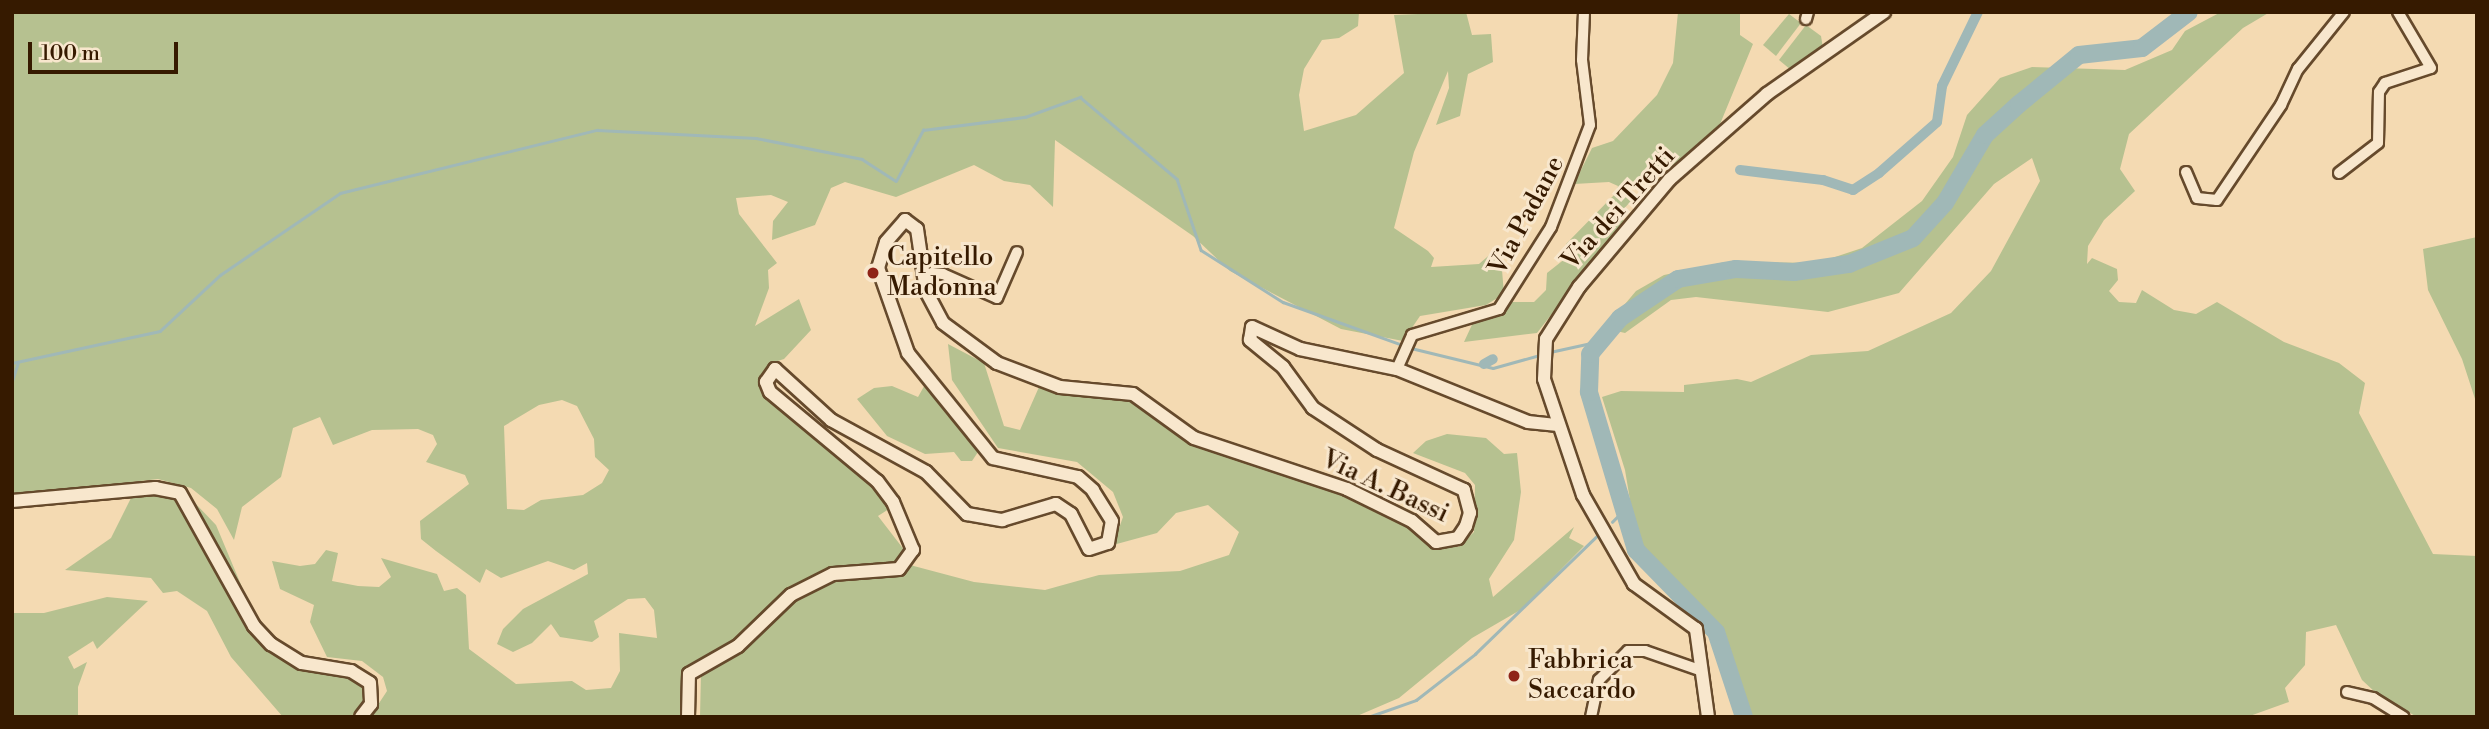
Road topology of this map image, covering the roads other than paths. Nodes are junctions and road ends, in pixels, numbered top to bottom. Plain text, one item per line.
1 (1584, 12) edge
2 (1884, 12) edge
3 (2344, 12) edge
4 (2398, 12) edge
5 (2186, 172) dead end
6 (2339, 173) dead end
7 (1017, 252) dead end
8 (926, 291) junction
9 (1400, 363) junction
10 (1558, 425) junction
11 (12, 501) edge
12 (1702, 671) junction
13 (2344, 696) dead end
14 (361, 717) edge
15 (688, 717) edge
16 (1591, 717) edge
17 (1708, 717) edge
18 (2403, 717) edge

1 - 9 street, Via Padane
2 - 10 street, Via dei Tretti
3 - 5 street
4 - 6 street
7 - 8 street
8 - 9 street, Via A. Bassi
8 - 15 street, Via A. Bassi
9 - 10 street, Via A. Bassi
10 - 12 street, Via dei Tretti
11 - 14 street
12 - 16 street
12 - 17 street, Via dei Tretti
13 - 18 street

